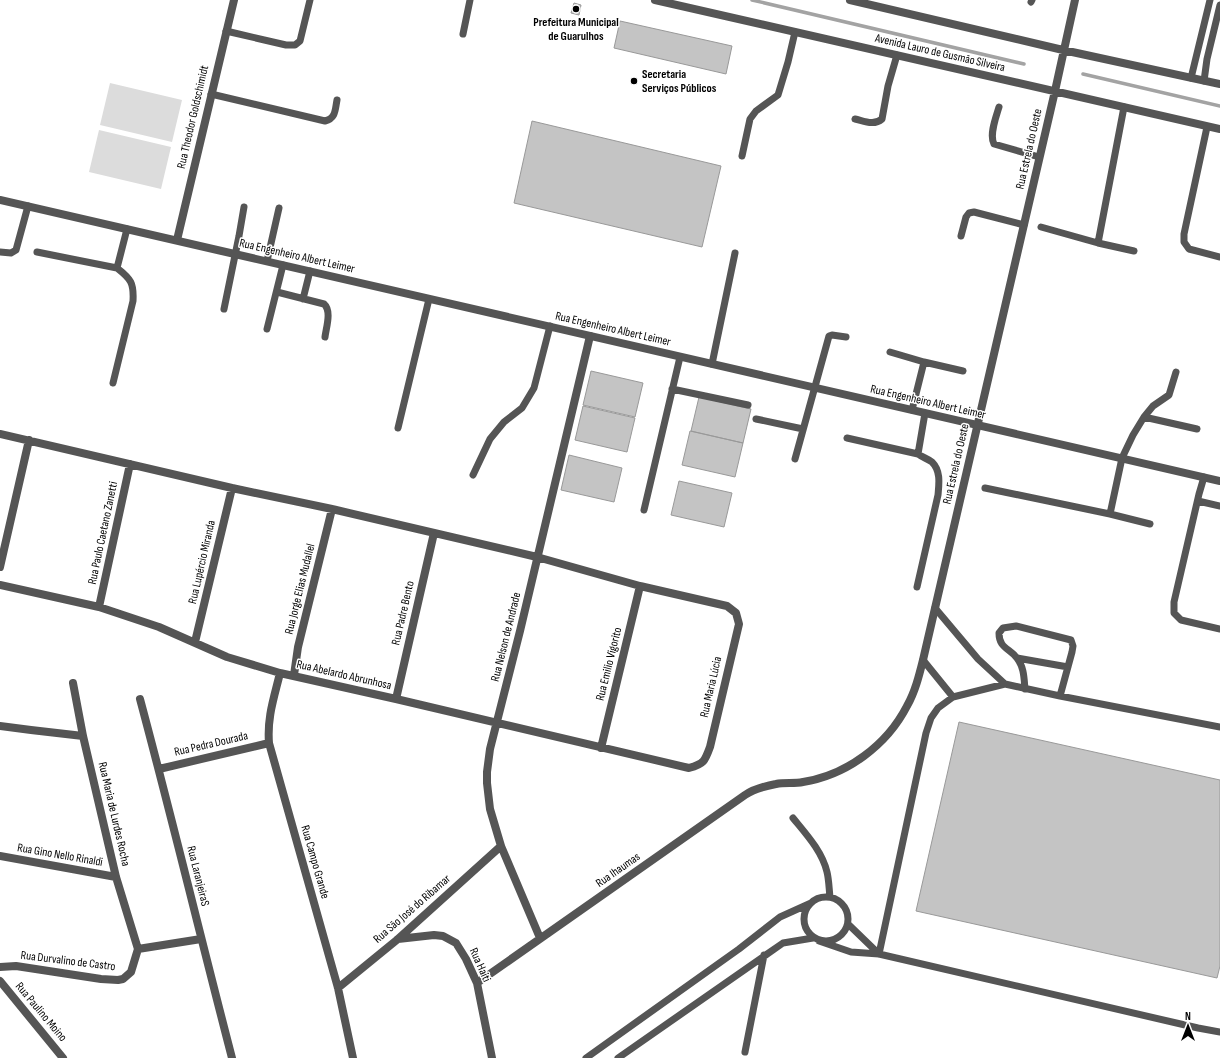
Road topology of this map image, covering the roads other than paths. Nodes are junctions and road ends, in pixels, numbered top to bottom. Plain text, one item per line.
1 (234, 0) edge
2 (310, 0) edge
3 (470, 0) edge
4 (654, 0) edge
5 (850, 0) edge
6 (1075, 0) edge
7 (1210, 0) edge
8 (1220, 5) edge
9 (226, 31) junction
10 (795, 32) junction
11 (463, 34) dead end
12 (1064, 50) junction
13 (897, 55) junction
14 (1191, 78) junction
15 (1204, 81) junction
16 (1220, 84) edge
17 (1055, 91) junction
18 (211, 94) junction
19 (337, 100) dead end
20 (999, 107) dead end
21 (1124, 107) junction
22 (855, 119) dead end
23 (1207, 126) junction
24 (1220, 129) edge
25 (742, 156) dead end
26 (1039, 157) junction
27 (0, 200) edge
28 (28, 206) junction
29 (244, 207) dead end
30 (279, 208) dead end
31 (1024, 225) junction
32 (1041, 227) dead end
33 (127, 229) junction
34 (961, 236) dead end
35 (176, 240) junction
36 (1098, 243) junction
37 (1134, 251) dead end
38 (0, 252) edge
39 (37, 252) dead end
40 (236, 254) junction
41 (735, 254) dead end
42 (1220, 257) edge
43 (267, 261) junction
44 (283, 265) junction
45 (117, 268) junction
46 (310, 271) junction
47 (277, 292) junction
48 (303, 299) junction
49 (429, 299) junction
50 (224, 309) dead end
51 (550, 326) junction
52 (268, 329) dead end
53 (590, 336) junction
54 (325, 337) dead end
55 (846, 337) dead end
56 (890, 352) dead end
57 (680, 356) junction
58 (924, 362) junction
59 (712, 364) junction
60 (963, 371) dead end
61 (1176, 372) dead end
62 (114, 383) dead end
63 (815, 388) junction
64 (672, 390) junction
65 (748, 405) dead end
66 (912, 410) junction
67 (925, 413) junction
68 (1144, 417) junction
69 (756, 419) dead end
70 (977, 425) junction
71 (398, 428) dead end
72 (803, 429) junction
73 (1197, 429) dead end
74 (0, 434) edge
75 (847, 438) dead end
76 (29, 440) junction
77 (918, 454) junction
78 (1122, 458) junction
79 (795, 459) dead end
80 (130, 464) junction
81 (473, 475) dead end
82 (1204, 478) junction
83 (1220, 481) edge
84 (232, 488) junction
85 (985, 488) dead end
86 (1198, 501) junction
87 (1220, 506) edge
88 (332, 509) junction
89 (644, 510) dead end
90 (1110, 514) junction
91 (1150, 524) dead end
92 (434, 533) junction
93 (537, 557) junction
94 (0, 567) edge
95 (0, 585) edge
96 (640, 586) junction
97 (917, 587) dead end
98 (99, 607) junction
99 (935, 608) junction
100 (1220, 629) edge
101 (195, 642) junction
102 (1017, 658) junction
103 (923, 660) junction
104 (1068, 667) junction
105 (280, 673) junction
106 (294, 676) junction
107 (73, 683) dead end
108 (1005, 684) junction
109 (1025, 689) junction
110 (1060, 696) junction
111 (953, 698) junction
112 (140, 699) dead end
113 (396, 699) junction
114 (496, 723) junction
115 (0, 726) edge
116 (1220, 727) edge
117 (83, 736) junction
118 (269, 743) junction
119 (601, 748) junction
120 (689, 768) joint
121 (159, 769) junction
122 (776, 784) joint
123 (793, 818) dead end
124 (501, 846) junction
125 (0, 856) edge
126 (116, 878) junction
127 (830, 897) junction
128 (811, 903) junction
129 (848, 924) junction
130 (540, 938) junction
131 (201, 939) junction
132 (398, 939) junction
133 (816, 939) junction
134 (138, 949) junction
135 (879, 954) junction
136 (764, 955) junction
137 (0, 967) edge
138 (0, 981) edge
139 (477, 983) junction
140 (338, 988) junction
141 (1220, 1032) edge
142 (745, 1052) dead end
143 (63, 1058) edge
144 (232, 1058) edge
145 (353, 1058) edge
146 (492, 1058) edge
147 (586, 1058) edge
148 (618, 1058) edge

1 - 9 street, Rua Theodor Goldschimidt
2 - 9 lane
3 - 11 lane
4 - 10 street, Avenida Lauro de Gusmão Silveira
5 - 12 street
6 - 12 street, Rua Estrela do Oeste
7 - 14 lane
8 - 15 lane
9 - 18 street, Rua Theodor Goldschimidt
10 - 13 street, Avenida Lauro de Gusmão Silveira
10 - 25 lane
12 - 14 street
12 - 17 street, Rua Estrela do Oeste
13 - 17 street, Avenida Lauro de Gusmão Silveira
13 - 22 lane
14 - 15 street
15 - 16 street
17 - 21 street, Avenida Lauro de Gusmão Silveira
17 - 26 street, Rua Estrela do Oeste
18 - 19 lane
18 - 35 street, Rua Theodor Goldschimidt
20 - 26 lane
21 - 23 street, Avenida Lauro de Gusmão Silveira
21 - 36 lane
23 - 24 street, Avenida Lauro de Gusmão Silveira
23 - 42 lane
26 - 31 street, Rua Estrela do Oeste
27 - 28 street, Rua Engenheiro Albert Leimer
28 - 33 street, Rua Engenheiro Albert Leimer
28 - 38 lane
29 - 40 lane
30 - 43 lane
31 - 34 lane
31 - 70 street, Rua Estrela do Oeste
32 - 36 lane
33 - 35 street, Rua Engenheiro Albert Leimer
33 - 45 lane
35 - 40 street, Rua Engenheiro Albert Leimer
36 - 37 lane
39 - 45 lane
40 - 43 street, Rua Engenheiro Albert Leimer
40 - 50 lane
41 - 59 lane
43 - 44 street, Rua Engenheiro Albert Leimer
44 - 46 street, Rua Engenheiro Albert Leimer
44 - 47 lane
45 - 62 lane
46 - 48 lane
46 - 49 street, Rua Engenheiro Albert Leimer
47 - 48 lane
47 - 52 lane
48 - 54 lane
49 - 51 street, Rua Engenheiro Albert Leimer
49 - 71 lane
51 - 53 street, Rua Engenheiro Albert Leimer
51 - 81 lane
53 - 57 street, Rua Engenheiro Albert Leimer
53 - 93 street, Rua Nelson de Andrade
55 - 63 lane
56 - 58 lane
57 - 59 street, Rua Engenheiro Albert Leimer
57 - 64 lane
58 - 60 lane
58 - 66 lane
59 - 63 street, Rua Engenheiro Albert Leimer
61 - 68 lane
63 - 66 street, Rua Engenheiro Albert Leimer
63 - 72 lane
64 - 65 lane
64 - 89 lane
66 - 67 street, Rua Engenheiro Albert Leimer
67 - 70 street, Rua Engenheiro Albert Leimer
67 - 77 lane
68 - 73 lane
68 - 78 lane
69 - 72 lane
70 - 78 street, Rua Engenheiro Albert Leimer
70 - 99 street, Rua Estrela do Oeste
72 - 79 lane
74 - 76 street
75 - 77 lane
76 - 80 street
76 - 94 street
77 - 97 lane
78 - 82 street, Rua Engenheiro Albert Leimer
78 - 90 lane
80 - 84 street
80 - 98 street, Rua Paulo Caetano Zanetti
82 - 83 street, Rua Engenheiro Albert Leimer
82 - 86 lane
84 - 88 street
84 - 101 street, Rua Lupércio Miranda
85 - 90 lane
86 - 87 lane
86 - 100 lane
88 - 92 street
88 - 106 street, Rua Jorge Elias Mudallel
90 - 91 lane
92 - 93 street
92 - 113 street, Rua Padre Bento
93 - 96 street
93 - 114 street, Rua Nelson de Andrade
95 - 98 street, Rua Abelardo Abrunhosa
96 - 119 street, Rua Emilio Vigorito
96 - 120 street, Rua Maria Lúcia
98 - 101 street, Rua Abelardo Abrunhosa
99 - 103 street, Rua Estrela do Oeste
99 - 108 lane
101 - 105 street, Rua Abelardo Abrunhosa
102 - 104 lane
102 - 104 lane
102 - 109 lane
103 - 111 lane
103 - 122 street, Rua Estrela do Oeste
104 - 110 lane
105 - 106 street, Rua Abelardo Abrunhosa
105 - 118 street, Rua Campo Grande
106 - 113 street, Rua Abelardo Abrunhosa
107 - 117 street, Rua Maria de Lurdes Rocha
108 - 109 lane
108 - 111 lane
109 - 110 lane
110 - 116 lane
111 - 135 lane
112 - 121 street, Rua LaranjeiraS
113 - 114 street, Rua Abelardo Abrunhosa
114 - 119 street, Rua Abelardo Abrunhosa
114 - 124 street, Rua Nelson de Andrade
115 - 117 street
117 - 126 street, Rua Maria de Lurdes Rocha
118 - 121 street, Rua Pedra Dourada
118 - 140 street, Rua Campo Grande
119 - 120 street, Rua Abelardo Abrunhosa
121 - 131 street, Rua LaranjeiraS
122 - 130 street, Rua Ihaumas
123 - 127 lane
124 - 130 street, Rua Nelson de Andrade
124 - 132 street, Rua São José do Ribamar
125 - 126 street, Rua Gino Nello Rinaldi
126 - 134 street, Rua Maria de Lurdes Rocha
127 - 128 lane
127 - 129 lane
128 - 133 lane
128 - 147 lane
129 - 133 lane
129 - 135 lane
130 - 139 street, Rua Ihaumas
131 - 134 street
131 - 144 street, Rua LaranjeiraS
132 - 139 street, Rua Haiti
132 - 140 street, Rua São José do Ribamar
133 - 135 lane
133 - 136 lane
134 - 137 street, Rua Durvalino de Castro
135 - 141 lane
136 - 142 lane
136 - 148 lane
138 - 143 street, Rua Paulino Moino
139 - 146 street, Rua Haiti
140 - 145 street, Rua Campo Grande

